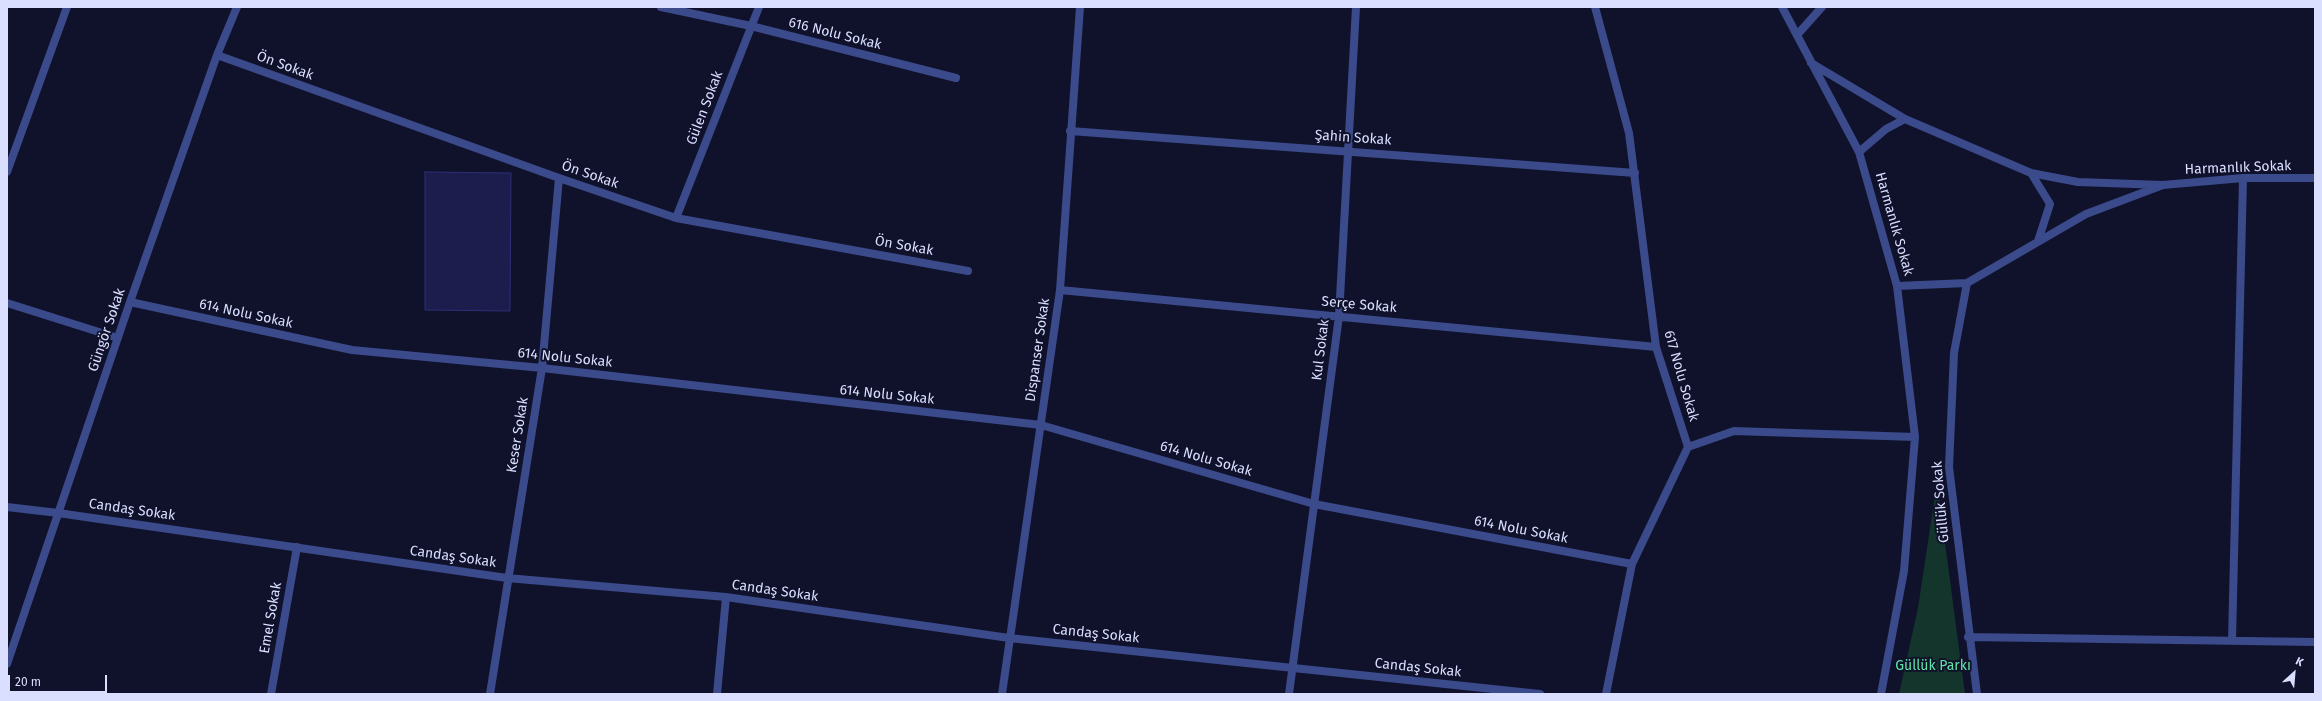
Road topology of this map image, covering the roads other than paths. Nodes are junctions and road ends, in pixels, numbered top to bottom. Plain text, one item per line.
1 (67, 7) edge
2 (237, 7) edge
3 (661, 7) edge
4 (758, 7) edge
5 (1080, 7) edge
6 (1356, 7) edge
7 (1595, 7) edge
8 (1782, 7) edge
9 (1822, 7) edge
10 (751, 26) junction
11 (1797, 35) junction
12 (217, 55) junction
13 (1810, 63) junction
14 (956, 78) dead end
15 (1905, 119) junction
16 (1070, 131) junction
17 (1348, 151) junction
18 (1859, 152) junction
19 (7, 172) edge
20 (1635, 173) junction
21 (2030, 173) junction
22 (559, 178) junction
23 (2243, 178) junction
24 (2315, 178) edge
25 (2163, 185) junction
26 (676, 218) junction
27 (2038, 241) junction
28 (968, 271) dead end
29 (1967, 283) junction
30 (1897, 286) junction
31 (1060, 290) junction
32 (130, 302) junction
33 (7, 303) edge
34 (1339, 316) junction
35 (118, 338) junction
36 (1656, 347) junction
37 (542, 368) junction
38 (1040, 425) junction
39 (1915, 437) junction
40 (1688, 447) junction
41 (1314, 504) junction
42 (7, 507) edge
43 (58, 513) junction
44 (296, 547) junction
45 (1632, 564) junction
46 (507, 578) junction
47 (726, 597) junction
48 (1968, 636) junction
49 (1009, 638) junction
50 (2232, 641) junction
51 (2315, 642) edge
52 (7, 664) edge
53 (1292, 668) junction
54 (271, 694) edge
55 (490, 694) edge
56 (717, 694) edge
57 (1002, 694) edge
58 (1289, 694) edge
59 (1540, 694) edge
60 (1606, 694) edge
61 (1881, 694) edge
62 (1977, 694) edge

1 - 19 street
2 - 12 street, Güngör Sokak
3 - 10 street, 616 Nolu Sokak
4 - 10 street, Gülen Sokak
5 - 16 street, Dispanser Sokak
6 - 17 street, Kul Sokak
7 - 20 street, 617 Nolu Sokak
8 - 11 street, Harmanlık Sokak
9 - 11 street
10 - 14 street, 616 Nolu Sokak
10 - 26 street, Gülen Sokak
11 - 13 street, Harmanlık Sokak
12 - 22 street, Ön Sokak
12 - 32 street, Güngör Sokak
13 - 15 street, Harmanlık Sokak
13 - 18 street, Harmanlık Sokak
15 - 18 street
15 - 21 street, Harmanlık Sokak
16 - 17 street, Şahin Sokak
16 - 31 street, Dispanser Sokak
17 - 20 street, Şahin Sokak
17 - 34 street, Kul Sokak
18 - 30 street, Harmanlık Sokak
20 - 36 street, 617 Nolu Sokak
21 - 25 street, Harmanlık Sokak
21 - 27 street
22 - 26 street, Ön Sokak
22 - 37 street, Keser Sokak
23 - 24 street, Harmanlık Sokak
23 - 25 street, Harmanlık Sokak
23 - 50 street
25 - 27 street, Harmanlık Sokak
26 - 28 street, Ön Sokak
27 - 29 street, Harmanlık Sokak
29 - 30 street, Harmanlık Sokak
29 - 48 street, Güllük Sokak
30 - 39 street, Güllük Sokak
31 - 34 street, Serçe Sokak
31 - 38 street, Dispanser Sokak
32 - 35 street, Güngör Sokak
32 - 37 street, 614 Nolu Sokak
33 - 35 street
34 - 36 street, Serçe Sokak
34 - 41 street, Kul Sokak
35 - 43 street, Güngör Sokak
36 - 40 street, 617 Nolu Sokak
37 - 38 street, 614 Nolu Sokak
37 - 46 street, Keser Sokak
38 - 41 street, 614 Nolu Sokak
38 - 49 street, Dispanser Sokak
39 - 40 street
39 - 61 street, Güllük Sokak
40 - 45 street
41 - 45 street, 614 Nolu Sokak
41 - 53 street, Kul Sokak
42 - 43 street, Candaş Sokak
43 - 44 street, Candaş Sokak
43 - 52 street, Güngör Sokak
44 - 46 street, Candaş Sokak
44 - 54 street, Emel Sokak
45 - 60 street
46 - 47 street, Candaş Sokak
46 - 55 street, Keser Sokak
47 - 49 street, Candaş Sokak
47 - 56 street
48 - 50 street
48 - 62 street, Güllük Sokak
49 - 53 street, Candaş Sokak
49 - 57 street, Dispanser Sokak
50 - 51 street
53 - 58 street, Kul Sokak
53 - 59 street, Candaş Sokak

